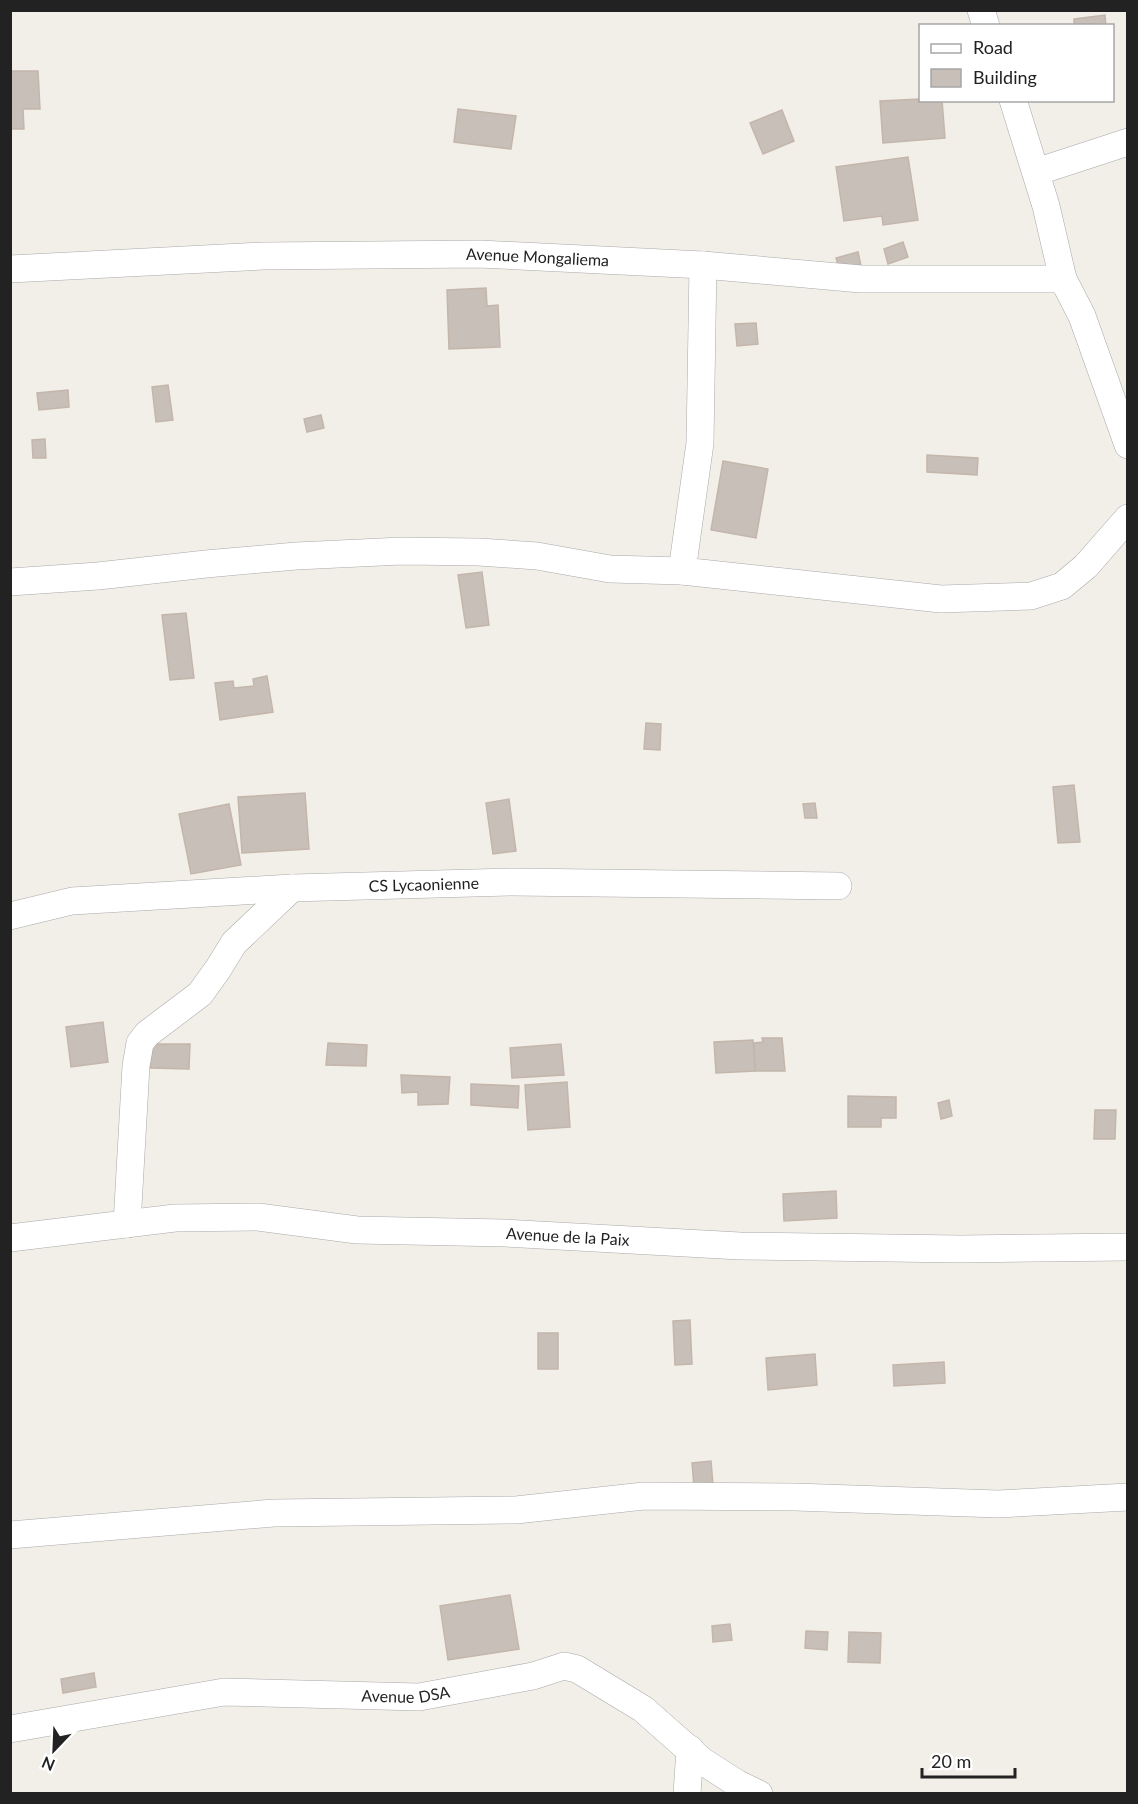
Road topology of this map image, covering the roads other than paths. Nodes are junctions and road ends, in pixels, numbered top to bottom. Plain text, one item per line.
1 (1014, 102) edge
2 (1128, 142) edge
3 (1036, 172) junction
4 (703, 265) junction
5 (10, 268) edge
6 (1064, 279) junction
7 (1128, 445) edge
8 (1128, 518) edge
9 (682, 571) junction
10 (10, 582) edge
11 (838, 886) dead end
12 (292, 888) junction
13 (10, 916) edge
14 (127, 1224) junction
15 (10, 1238) edge
16 (1128, 1248) edge
17 (1128, 1497) edge
18 (10, 1535) edge
19 (11, 1731) edge
20 (690, 1749) junction
21 (687, 1794) edge
22 (759, 1794) edge

1 - 3 street
2 - 3 street
3 - 6 street
4 - 5 street, Avenue Mongaliema
4 - 6 street, Avenue Mongaliema
4 - 9 street
6 - 7 street
8 - 9 street
9 - 10 street
11 - 12 street, CS Lycaonienne
12 - 13 street, CS Lycaonienne
12 - 14 street
14 - 15 street, Avenue de la Paix
14 - 16 street, Avenue de la Paix
17 - 18 street
19 - 20 street, Avenue DSA
20 - 21 street
20 - 22 street, Avenue DSA

